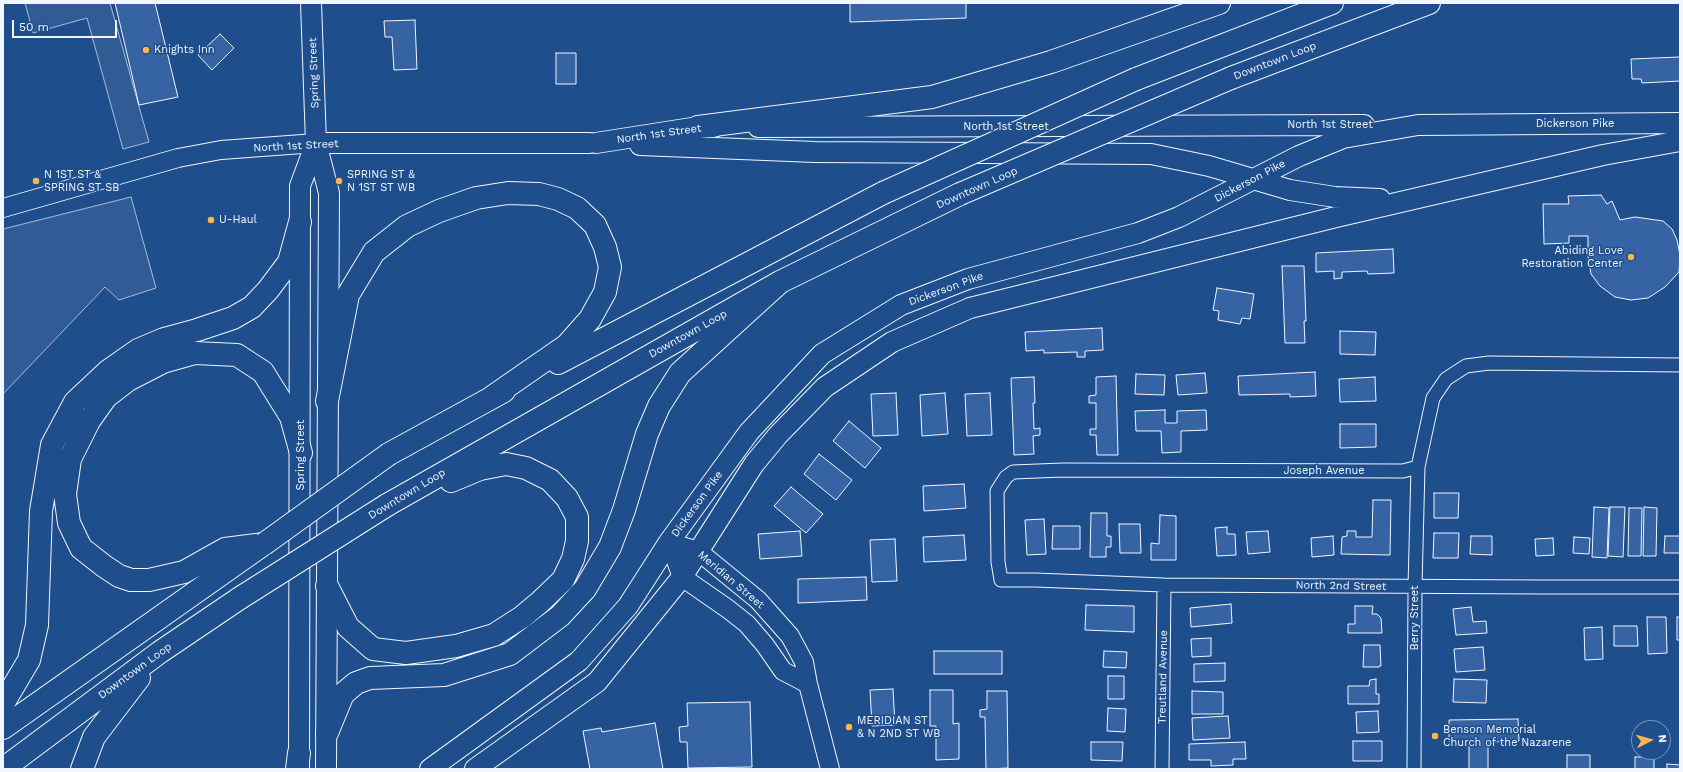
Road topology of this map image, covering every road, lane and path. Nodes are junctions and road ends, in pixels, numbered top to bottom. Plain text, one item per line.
1 (311, 3) edge
2 (1219, 3) edge
3 (1332, 3) edge
4 (1429, 3) edge
5 (1680, 123) edge
6 (1418, 125) junction
7 (698, 127) junction
8 (1680, 142) edge
9 (316, 143) junction
10 (593, 143) junction
11 (1255, 179) junction
12 (1406, 201) junction
13 (3, 208) edge
14 (300, 222) junction
15 (780, 282) junction
16 (1680, 365) edge
17 (492, 397) junction
18 (327, 401) junction
19 (301, 453) junction
20 (1418, 467) junction
21 (394, 500) junction
22 (670, 542) junction
23 (264, 544) junction
24 (698, 551) junction
25 (682, 577) junction
26 (1001, 580) joint
27 (1164, 585) junction
28 (327, 586) junction
29 (1680, 586) edge
30 (1415, 587) junction
31 (160, 652) junction
32 (808, 684) junction
33 (3, 704) edge
34 (3, 728) edge
35 (327, 733) junction
36 (298, 764) edge
37 (327, 767) edge
38 (3, 769) edge
39 (82, 769) edge
40 (430, 769) edge
41 (475, 769) edge
42 (830, 769) edge
43 (1162, 769) edge
44 (1414, 769) edge

1 - 9 main road, Spring Street
2 - 7 highway
3 - 17 highway, bridge
4 - 15 highway, Downtown Loop, bridge
5 - 6 main road, Dickerson Pike
6 - 7 main road, North 1st Street
6 - 11 main road, Dickerson Pike
7 - 10 main road, North 1st Street
8 - 12 main road
9 - 10 main road, North 1st Street
9 - 13 street, North 1st Street
9 - 14 main road, Spring Street
9 - 18 main road, Spring Street
10 - 11 main road, North 1st Street
11 - 12 main road, North 1st Street
11 - 22 main road, Dickerson Pike
12 - 24 main road
14 - 19 main road, Spring Street
14 - 33 highway
15 - 21 highway, Downtown Loop
15 - 35 highway
16 - 20 street
17 - 18 highway
17 - 23 highway, bridge
18 - 28 main road, Spring Street
19 - 23 highway
19 - 36 main road, Spring Street
20 - 26 street, Joseph Avenue
20 - 30 street, Berry Street
21 - 28 highway
21 - 31 highway, Downtown Loop, bridge
22 - 24 street, Meridian Street
22 - 25 street
22 - 40 main road, Dickerson Pike
23 - 34 highway
24 - 25 main road
24 - 32 street, Meridian Street
25 - 32 street
25 - 41 main road
26 - 27 street, North 2nd Street
27 - 30 street, North 2nd Street
27 - 43 street, Treutland Avenue
28 - 35 main road, Spring Street
29 - 30 street, North 2nd Street
30 - 44 street, Berry Street
31 - 38 highway, Downtown Loop
31 - 39 highway
32 - 42 street, Meridian Street
35 - 37 main road, Spring Street

